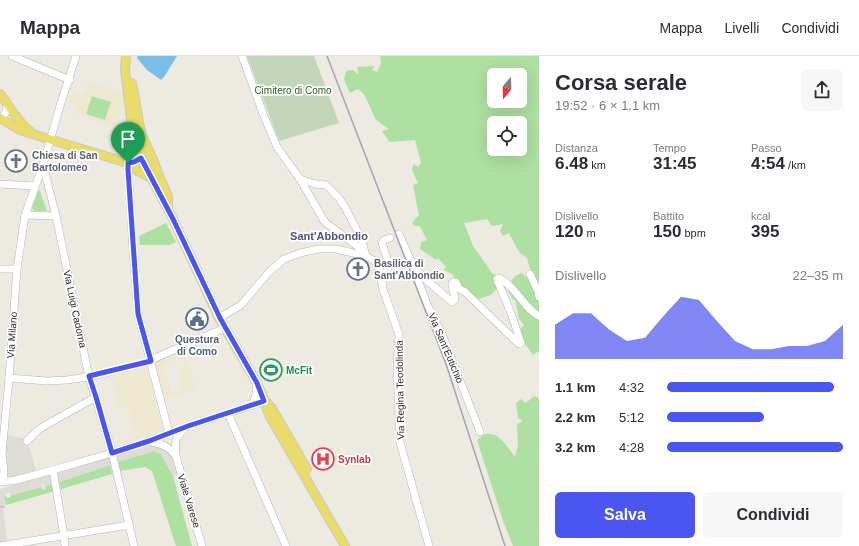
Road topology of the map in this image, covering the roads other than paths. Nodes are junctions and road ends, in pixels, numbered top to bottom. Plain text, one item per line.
1 (12, 56) edge
2 (76, 56) edge
3 (126, 56) edge
4 (131, 56) edge
5 (242, 56) edge
6 (69, 80) junction
7 (0, 94) edge
8 (7, 103) junction
9 (0, 118) edge
10 (36, 135) junction
11 (50, 139) junction
12 (146, 146) junction
13 (141, 158) junction
14 (128, 163) junction
15 (43, 164) junction
16 (155, 178) junction
17 (300, 179) junction
18 (0, 184) edge
19 (35, 186) junction
20 (25, 215) junction
21 (56, 216) junction
22 (399, 234) dead end
23 (388, 239) dead end
24 (366, 256) junction
25 (412, 264) junction
26 (0, 269) edge
27 (17, 269) junction
28 (530, 274) dead end
29 (382, 282) junction
30 (539, 297) edge
31 (539, 316) edge
32 (220, 318) junction
33 (225, 328) junction
34 (151, 361) junction
35 (89, 376) junction
36 (9, 378) junction
37 (257, 383) junction
38 (96, 397) junction
39 (264, 401) junction
40 (252, 405) junction
41 (228, 413) junction
42 (188, 426) junction
43 (480, 432) dead end
44 (169, 433) junction
45 (29, 439) dead end
46 (149, 441) junction
47 (112, 453) junction
48 (1, 456) edge
49 (176, 456) junction
50 (53, 470) junction
51 (3, 472) junction
52 (16, 480) junction
53 (1, 482) edge
54 (129, 525) junction
55 (64, 536) junction
56 (0, 546) edge
57 (65, 546) edge
58 (134, 546) edge
59 (202, 546) edge
60 (286, 546) edge
61 (345, 546) edge
62 (351, 546) edge
63 (429, 546) edge

1 - 6 street
2 - 6 street, Via Milano
3 - 13 main road
4 - 12 main road
5 - 17 street
6 - 11 street, Via Milano
7 - 8 main road
8 - 9 street
8 - 10 main road
9 - 10 main road
10 - 11 main road
11 - 14 main road
11 - 15 street, Via Milano
12 - 13 main road
12 - 16 main road
13 - 14 main road
13 - 16 main road
14 - 16 main road
14 - 34 street
15 - 19 street, Via Milano
15 - 21 street, Via Luigi Cadorna
16 - 32 main road
17 - 24 street
17 - 24 street
18 - 19 street
19 - 20 street, Via Milano
20 - 21 street
20 - 27 street, Via Milano
21 - 35 street, Via Luigi Cadorna
22 - 25 street
23 - 29 street
24 - 29 street, Via Regina Teodolinda
24 - 32 street
25 - 31 street
25 - 43 street, Via Sant'Eutichio
26 - 27 street
27 - 36 street, Via Milano
28 - 30 street
29 - 63 street, Via Regina Teodolinda
32 - 33 main road
33 - 34 street
33 - 37 main road
34 - 35 street
34 - 44 street
35 - 36 street
35 - 38 street, Via Luigi Cadorna
36 - 48 street, Via Milano
37 - 39 main road
37 - 40 street
38 - 45 street
38 - 47 street, Via Luigi Cadorna
39 - 40 street
39 - 61 main road
39 - 62 main road
40 - 41 street
41 - 42 street
41 - 60 street
42 - 44 street
42 - 49 street, Viale Varese
44 - 46 street
46 - 47 street
46 - 49 street
47 - 50 street
47 - 54 street, Via Luigi Cadorna
48 - 51 street, Via Milano
49 - 59 street, Viale Varese
50 - 52 street
50 - 55 street
51 - 52 street
51 - 53 street, Via Milano
52 - 53 street
54 - 55 street
54 - 58 street, Via Luigi Cadorna
55 - 56 street
55 - 57 street

